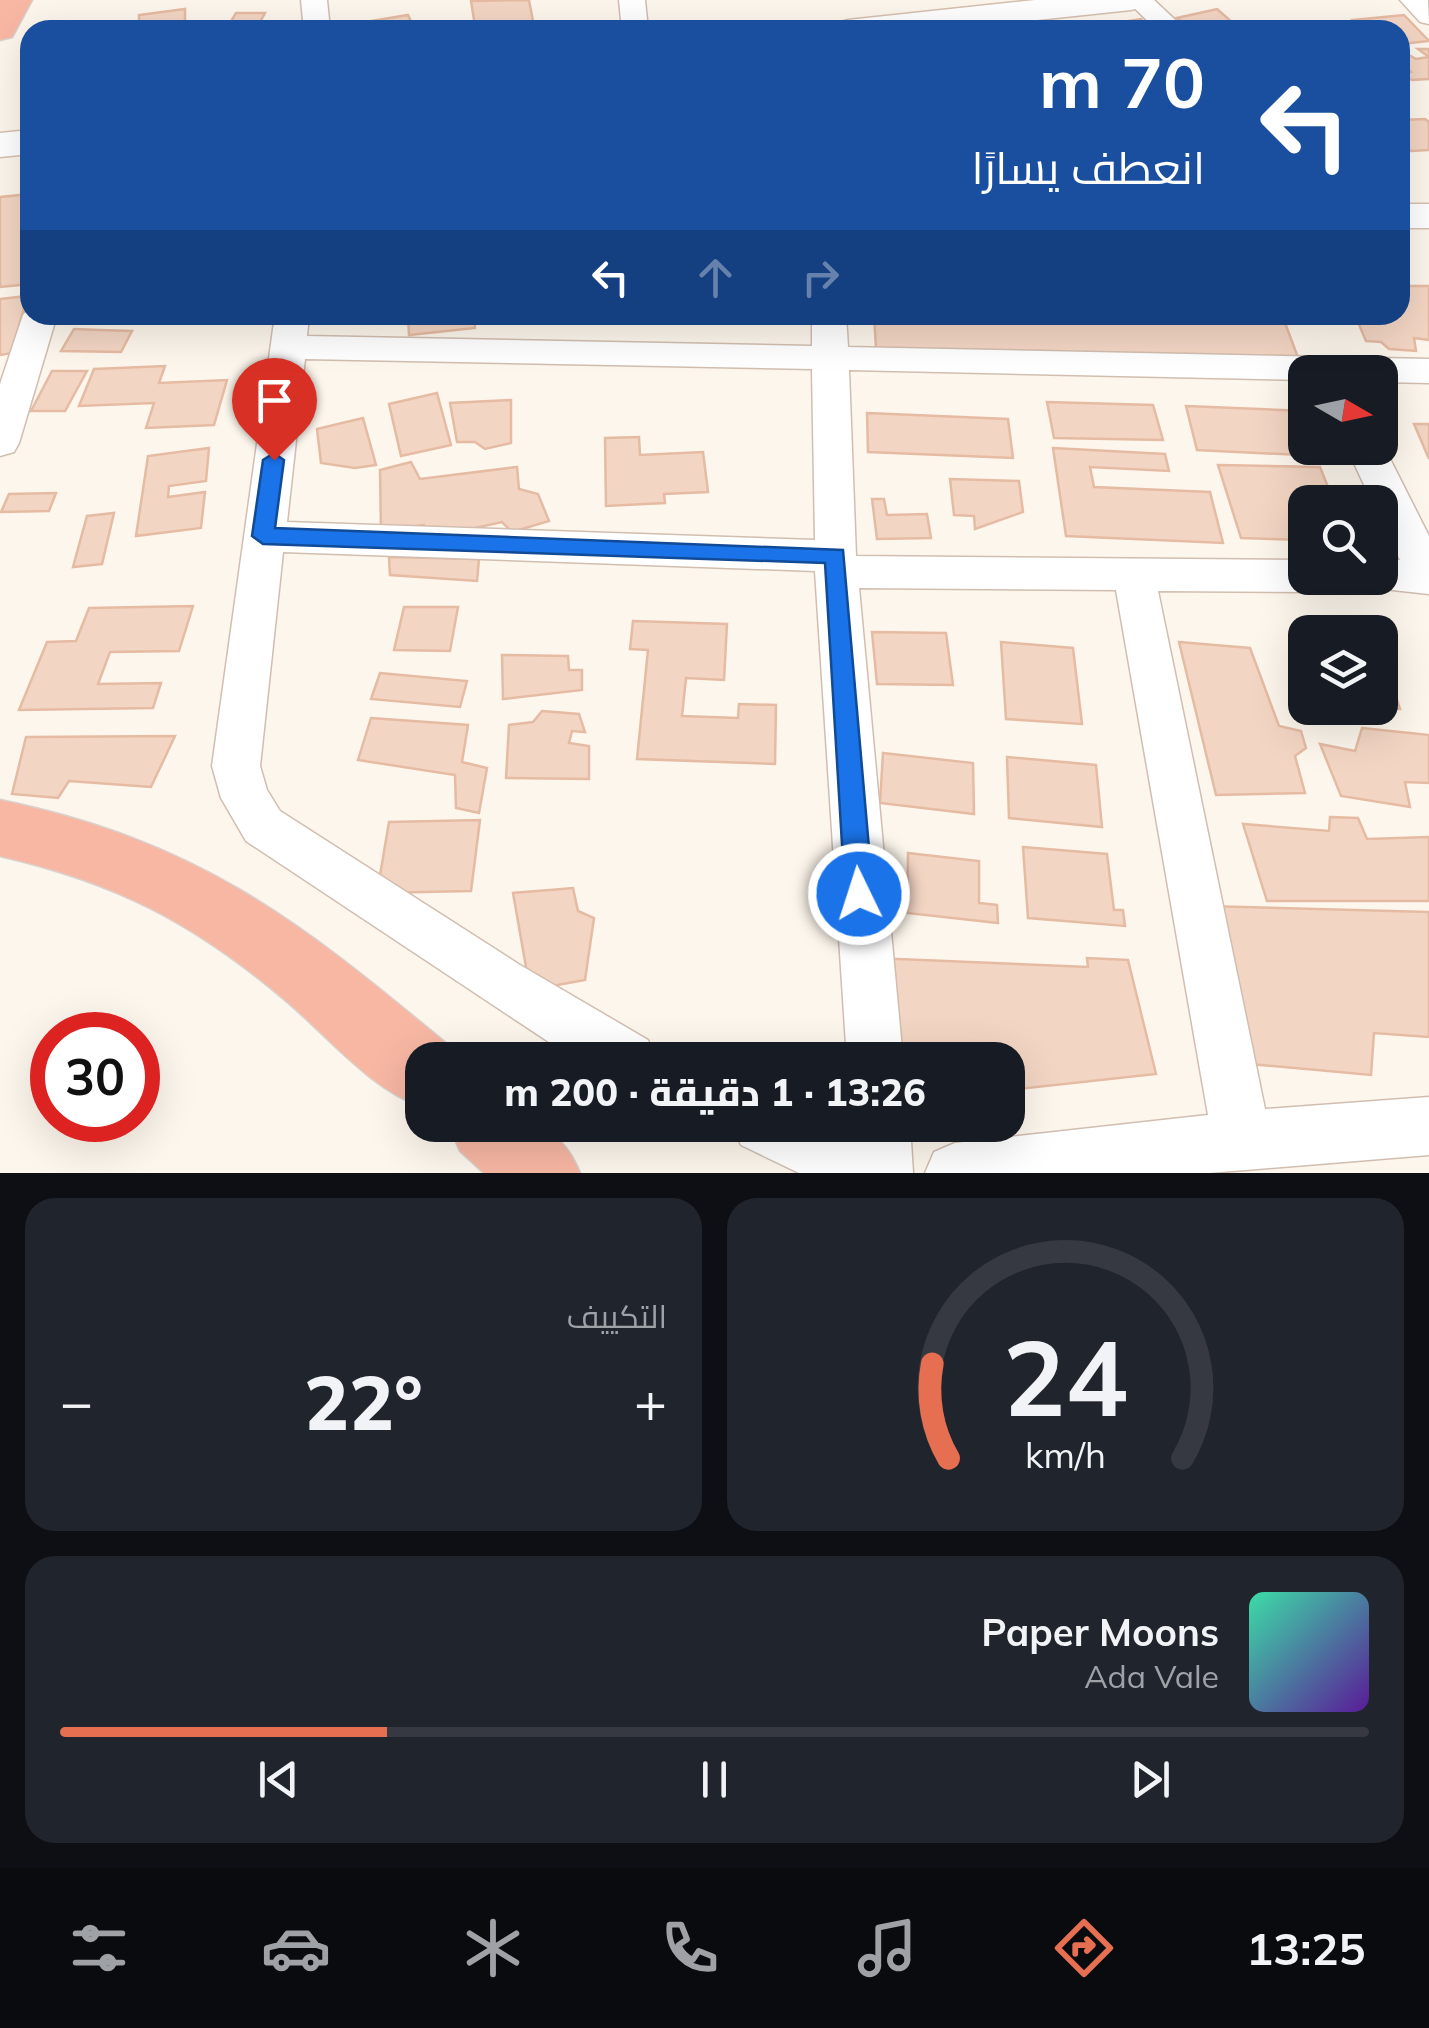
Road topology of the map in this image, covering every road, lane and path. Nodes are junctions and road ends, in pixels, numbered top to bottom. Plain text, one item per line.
1 (15, 0) edge
2 (1139, 0) edge
3 (1412, 0) edge
4 (1110, 1) edge
5 (996, 7) edge
6 (1429, 16) edge
7 (912, 20) edge
8 (1162, 20) edge
9 (0, 30) edge
10 (37, 325) edge
11 (291, 331) edge
12 (829, 335) edge
13 (1288, 368) edge
14 (1398, 371) edge
15 (1429, 371) edge
16 (0, 444) edge
17 (1374, 465) edge
18 (263, 536) junction
19 (836, 564) junction
20 (1134, 574) junction
21 (1288, 576) edge
22 (1398, 577) edge
23 (1429, 578) edge
24 (0, 828) edge
25 (599, 1042) edge
26 (874, 1042) edge
27 (405, 1056) edge
28 (1429, 1126) edge
29 (1242, 1140) junction
30 (506, 1142) edge
31 (797, 1142) edge
32 (882, 1142) edge
33 (542, 1173) edge
34 (865, 1173) edge
35 (883, 1173) edge
36 (955, 1173) edge

1 - 9 highway
2 - 8 street
3 - 6 street
4 - 5 main road
5 - 7 main road
10 - 16 street
11 - 12 street
11 - 18 street
12 - 13 street
12 - 19 street
14 - 15 street
17 - 23 street
18 - 19 street
18 - 25 street
19 - 20 street
19 - 26 street
20 - 21 street
20 - 29 street
22 - 23 street
24 - 27 highway
28 - 29 street
29 - 36 street
30 - 33 highway
31 - 34 street
32 - 35 street

